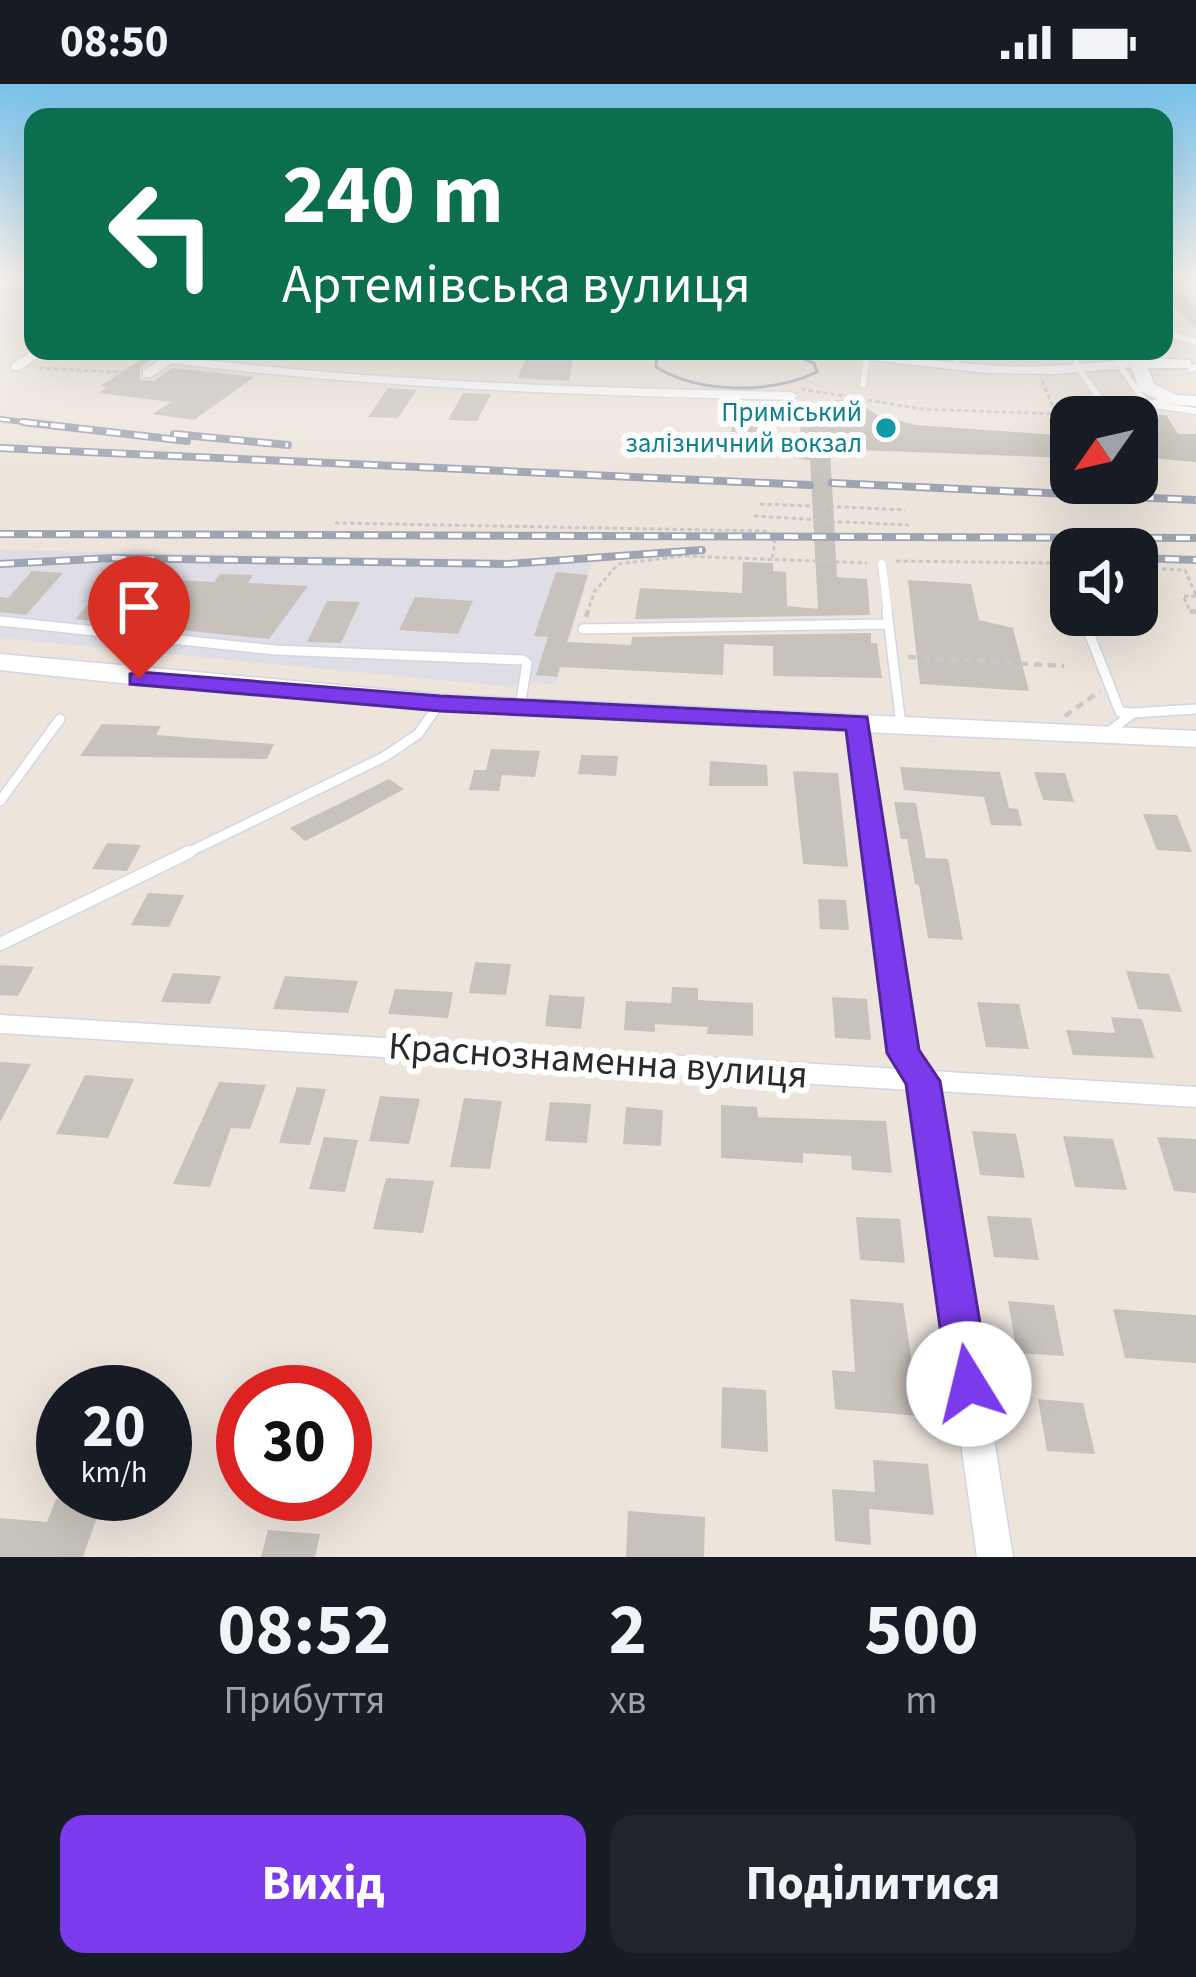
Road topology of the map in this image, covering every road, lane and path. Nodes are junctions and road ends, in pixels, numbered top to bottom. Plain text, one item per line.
1 (26, 360) edge
2 (168, 360) edge
3 (206, 360) edge
4 (866, 360) edge
5 (893, 360) edge
6 (958, 360) edge
7 (1076, 360) edge
8 (1128, 363) edge
9 (1185, 363) edge
10 (16, 367) joint
11 (955, 367) junction
12 (1078, 369) junction
13 (1038, 370) junction
14 (147, 374) joint
15 (862, 385) dead end
16 (794, 393) joint
17 (1099, 396) edge
18 (1143, 396) edge
19 (1050, 400) edge
20 (1174, 400) junction
21 (1196, 401) edge
22 (1158, 402) edge
23 (1158, 406) edge
24 (1196, 411) edge
25 (1050, 415) edge
26 (760, 504) dead end
27 (811, 506) dead end
28 (822, 506) dead end
29 (905, 510) dead end
30 (754, 516) dead end
31 (335, 523) dead end
32 (909, 525) dead end
33 (772, 560) junction
34 (1050, 562) dead end
35 (882, 564) junction
36 (1162, 568) dead end
37 (1196, 596) edge
38 (1196, 612) edge
39 (0, 621) edge
40 (887, 624) junction
41 (583, 629) joint
42 (1090, 636) edge
43 (891, 656) junction
44 (0, 662) edge
45 (1064, 666) dead end
46 (1109, 684) junction
47 (440, 704) junction
48 (520, 707) junction
49 (1196, 709) edge
50 (1132, 713) junction
51 (1064, 717) dead end
52 (60, 719) dead end
53 (858, 723) junction
54 (901, 725) junction
55 (1106, 735) junction
56 (1196, 740) edge
57 (0, 801) edge
58 (0, 944) edge
59 (0, 1024) edge
60 (923, 1081) junction
61 (1196, 1096) edge
62 (995, 1557) edge

1 - 10 street
2 - 14 street
3 - 16 street
4 - 15 lane
5 - 11 street
6 - 11 lane
7 - 12 lane
8 - 9 main road
8 - 12 street
8 - 18 lane
8 - 20 main road
10 - 14 path
11 - 13 street
12 - 13 street
12 - 17 lane
13 - 19 path
16 - 25 path
20 - 21 main road
20 - 22 lane
23 - 24 lane
26 - 27 path
28 - 29 path
30 - 32 path
31 - 33 path
33 - 35 path
33 - 41 path
34 - 35 path
35 - 40 lane
36 - 37 path
37 - 38 path
39 - 48 lane
40 - 41 lane
40 - 43 lane
42 - 46 lane
43 - 45 path
43 - 54 lane
44 - 47 main road
46 - 50 lane
46 - 51 path
47 - 48 main road
47 - 58 lane
48 - 53 main road
49 - 50 lane
50 - 55 lane
52 - 57 lane
53 - 54 main road
53 - 60 street
54 - 55 main road
55 - 56 main road
59 - 60 street, Краснознаменна вулиця
60 - 61 street, Краснознаменна вулиця
60 - 62 street

